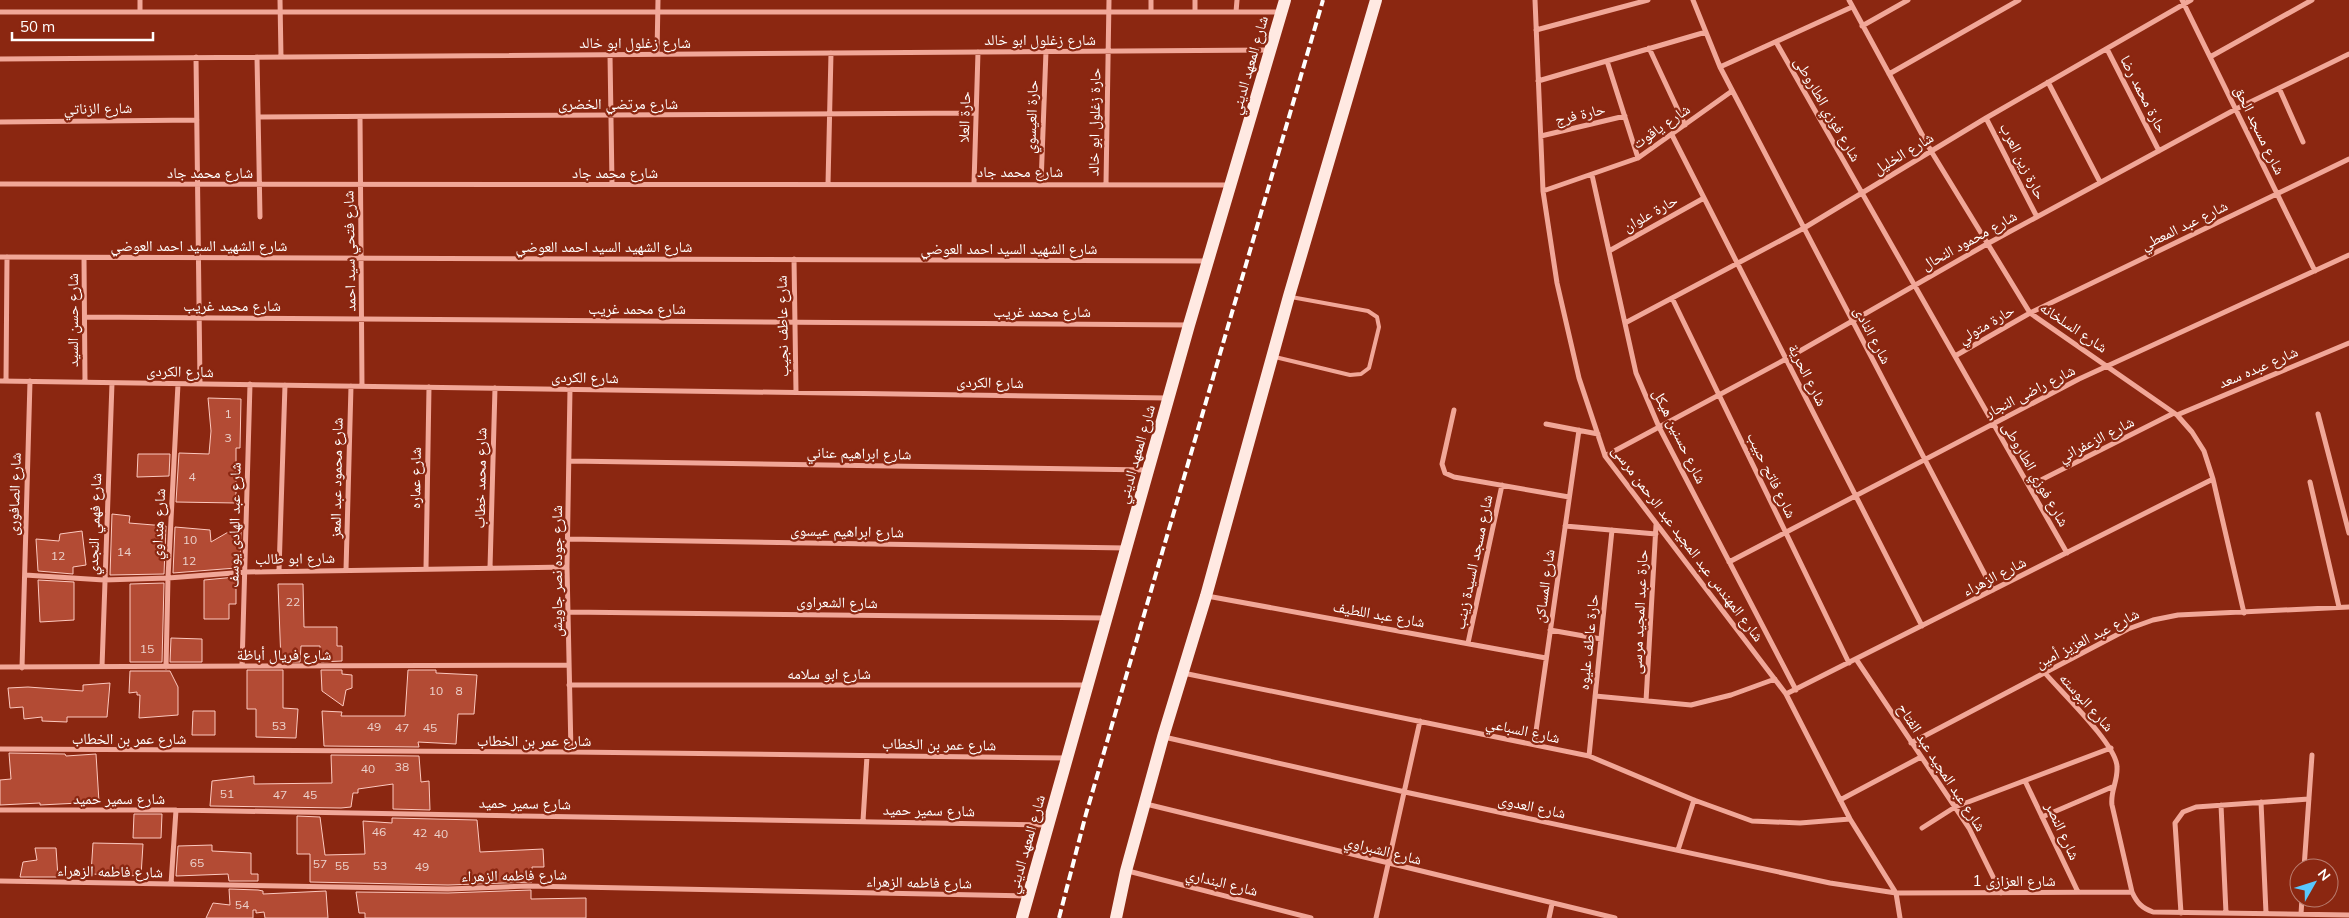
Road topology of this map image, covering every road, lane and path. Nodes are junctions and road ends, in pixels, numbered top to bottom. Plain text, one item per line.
1 (140, 0) edge
2 (280, 0) edge
3 (658, 0) edge
4 (1109, 0) edge
5 (1151, 0) edge
6 (1195, 0) edge
7 (1237, 0) edge
8 (1376, 0) edge
9 (1535, 0) edge
10 (1648, 0) edge
11 (1693, 0) edge
12 (1849, 0) edge
13 (1908, 0) edge
14 (2019, 0) edge
15 (2191, 0) edge
16 (2312, 0) edge
17 (2183, 2) edge
18 (1283, 6) edge
19 (1852, 7) junction
20 (0, 12) edge
21 (140, 12) junction
22 (280, 12) junction
23 (658, 12) junction
24 (1108, 12) junction
25 (1151, 12) junction
26 (1195, 12) junction
27 (1236, 12) junction
28 (1862, 26) junction
29 (1536, 30) junction
30 (1706, 32) junction
31 (1776, 42) junction
32 (1649, 48) junction
33 (2106, 49) junction
34 (1270, 50) junction
35 (1046, 51) junction
36 (1108, 51) junction
37 (978, 52) junction
38 (831, 53) junction
39 (610, 54) junction
40 (657, 54) junction
41 (2349, 54) edge
42 (196, 57) junction
43 (256, 57) junction
44 (281, 57) junction
45 (2210, 57) junction
46 (0, 59) edge
47 (1607, 61) junction
48 (1720, 68) junction
49 (1889, 74) junction
50 (1538, 80) junction
51 (2048, 82) junction
52 (2279, 88) junction
53 (1732, 91) junction
54 (2236, 109) junction
55 (976, 113) junction
56 (830, 114) junction
57 (611, 115) junction
58 (1625, 116) junction
59 (259, 117) junction
60 (360, 117) junction
61 (1986, 118) junction
62 (197, 120) junction
63 (0, 122) edge
64 (1685, 125) junction
65 (1672, 135) junction
66 (1541, 136) junction
67 (2303, 142) dead end
68 (1931, 151) junction
69 (2159, 151) junction
70 (1638, 158) junction
71 (2349, 159) edge
72 (1592, 175) junction
73 (2100, 182) junction
74 (0, 184) edge
75 (198, 184) junction
76 (260, 184) junction
77 (360, 184) junction
78 (612, 184) junction
79 (828, 184) junction
80 (974, 184) junction
81 (1041, 184) junction
82 (1106, 184) junction
83 (1231, 185) junction
84 (1543, 191) junction
85 (1862, 192) junction
86 (2277, 194) junction
87 (1704, 198) junction
88 (2037, 216) junction
89 (260, 217) dead end
90 (1804, 228) junction
91 (1987, 244) junction
92 (1609, 251) junction
93 (2349, 255) edge
94 (0, 257) edge
95 (7, 257) junction
96 (84, 258) junction
97 (198, 258) junction
98 (361, 258) junction
99 (794, 259) junction
100 (1208, 261) junction
101 (1737, 263) junction
102 (2315, 271) junction
103 (1915, 285) junction
104 (1289, 296) junction
105 (1672, 298) junction
106 (2030, 313) junction
107 (85, 316) junction
108 (199, 317) junction
109 (362, 319) junction
110 (1852, 321) junction
111 (795, 322) junction
112 (1625, 323) junction
113 (1189, 325) junction
114 (2349, 343) edge
115 (1955, 356) junction
116 (1273, 357) junction
117 (1786, 359) junction
118 (2109, 366) junction
119 (3, 381) edge
120 (30, 381) junction
121 (85, 382) junction
122 (112, 383) junction
123 (178, 384) junction
124 (200, 384) junction
125 (250, 384) junction
126 (285, 385) junction
127 (351, 386) junction
128 (362, 386) junction
129 (429, 387) junction
130 (495, 388) junction
131 (570, 389) junction
132 (796, 392) junction
133 (1718, 395) junction
134 (1169, 398) junction
135 (1454, 410) dead end
136 (2175, 414) junction
137 (2318, 414) dead end
138 (1546, 424) dead end
139 (1994, 424) junction
140 (1659, 427) junction
141 (1579, 430) junction
142 (1598, 434) junction
143 (1605, 456) junction
144 (1925, 460) junction
145 (569, 461) junction
146 (1148, 470) junction
147 (2213, 479) junction
148 (2310, 482) dead end
149 (1502, 485) junction
150 (2029, 486) junction
151 (1570, 496) junction
152 (1856, 496) junction
153 (1656, 525) junction
154 (1565, 526) junction
155 (1612, 530) junction
156 (1786, 532) junction
157 (2349, 533) edge
158 (1656, 534) junction
159 (568, 539) junction
160 (1126, 548) junction
161 (2067, 553) junction
162 (1729, 562) junction
163 (567, 567) junction
164 (490, 568) junction
165 (426, 569) junction
166 (346, 570) junction
167 (279, 571) junction
168 (246, 572) junction
169 (25, 575) junction
170 (168, 578) junction
171 (104, 580) junction
172 (1993, 590) junction
173 (1206, 596) junction
174 (2339, 607) junction
175 (2349, 607) edge
176 (567, 612) junction
177 (2244, 612) junction
178 (1107, 618) junction
179 (1922, 626) junction
180 (1550, 630) junction
181 (1601, 639) junction
182 (1468, 643) junction
183 (1546, 658) junction
184 (1856, 659) junction
185 (1849, 663) junction
186 (569, 665) junction
187 (242, 666) junction
188 (102, 667) junction
189 (166, 667) junction
190 (0, 668) edge
191 (22, 668) junction
192 (1183, 673) junction
193 (2045, 673) junction
194 (1775, 679) junction
195 (569, 685) junction
196 (1088, 685) junction
197 (1796, 690) junction
198 (1786, 694) junction
199 (1595, 696) junction
200 (1646, 701) junction
201 (1420, 721) junction
202 (1163, 737) junction
203 (1912, 743) junction
204 (1534, 745) junction
205 (2111, 748) junction
206 (0, 749) edge
207 (571, 752) junction
208 (2312, 755) dead end
209 (867, 756) junction
210 (1589, 756) junction
211 (1921, 757) junction
212 (1068, 758) junction
213 (2025, 780) junction
214 (2112, 788) junction
215 (1404, 792) junction
216 (2309, 799) junction
217 (1694, 800) junction
218 (1840, 800) junction
219 (2261, 802) junction
220 (1146, 804) junction
221 (2221, 805) junction
222 (1955, 808) junction
223 (0, 810) edge
224 (176, 810) junction
225 (2042, 817) junction
226 (1850, 819) junction
227 (863, 821) junction
228 (1049, 825) junction
229 (1922, 828) dead end
230 (1678, 850) junction
231 (2305, 858) edge
232 (1388, 864) junction
233 (1126, 871) junction
234 (0, 881) edge
235 (171, 884) junction
236 (2078, 892) junction
237 (2132, 892) junction
238 (1896, 893) junction
239 (2001, 893) junction
240 (1028, 896) junction
241 (1552, 904) junction
242 (2301, 908) edge
243 (2181, 912) junction
244 (2226, 913) junction
245 (2266, 914) junction
246 (2301, 914) junction
247 (2349, 914) edge
248 (1022, 918) edge
249 (1116, 918) edge
250 (1311, 918) edge
251 (1376, 918) edge
252 (1548, 918) edge
253 (1615, 918) edge
254 (1900, 918) edge

1 - 21 street
2 - 22 street
3 - 23 street
4 - 24 street, حارة زغلول ابو خالد
5 - 25 street
6 - 26 street
7 - 27 street
8 - 104 main road
9 - 29 street, شارع المهندس عبد المجيد عبد الرحمن مرسى
10 - 29 street
11 - 30 street, شارع النادى
12 - 19 street, شارع السلخانه
13 - 28 street
14 - 49 street
15 - 17 street, شارع الخليل
16 - 45 street
17 - 33 street, شارع الخليل
17 - 45 street, شارع مسجد الحق
18 - 27 street
18 - 34 main road, شارع المعهد الديني
19 - 28 street, شارع السلخانه
19 - 31 street
20 - 21 street
21 - 22 street
22 - 23 street
22 - 44 street
23 - 24 street
23 - 40 street
24 - 25 street
24 - 36 street, حارة زغلول ابو خالد
25 - 26 street
26 - 27 street
28 - 49 street, شارع السلخانه
29 - 50 street, شارع المهندس عبد المجيد عبد الرحمن مرسى
30 - 32 street
30 - 48 street, شارع النادى
31 - 48 street
31 - 85 street, شارع فوزي الطاروطى
32 - 47 street
32 - 64 street
33 - 51 street, شارع الخليل
33 - 69 street, حارة محمد رضا
34 - 36 street, شارع زغلول ابو خالد
34 - 83 main road, شارع المعهد الديني
35 - 36 street, شارع زغلول ابو خالد
35 - 37 street, شارع زغلول ابو خالد
35 - 81 street, حارة العيسوي
36 - 82 street, حارة زغلول ابو خالد
37 - 38 street, شارع زغلول ابو خالد
37 - 55 street, حارة العلا
38 - 40 street, شارع زغلول ابو خالد
38 - 56 street
39 - 40 street, شارع زغلول ابو خالد
39 - 44 street, شارع زغلول ابو خالد
39 - 57 street
41 - 52 street, شارع محمود النحال
42 - 43 street, شارع زغلول ابو خالد
42 - 46 street, شارع زغلول ابو خالد
42 - 62 street
43 - 44 street, شارع زغلول ابو خالد
43 - 59 street
45 - 54 street, شارع مسجد الحق
47 - 50 street
47 - 58 street
48 - 53 street, شارع النادى
49 - 68 street, شارع السلخانه
50 - 66 street, شارع المهندس عبد المجيد عبد الرحمن مرسى
51 - 61 street, شارع الخليل
51 - 73 street
52 - 54 street, شارع محمود النحال
52 - 67 street
53 - 64 street, شارع ياقوت
53 - 90 street, شارع النادى
54 - 69 street, شارع محمود النحال
54 - 86 street, شارع مسجد الحق
55 - 56 street, شارع مرتضي الخضرى
55 - 80 street, حارة العلا
56 - 57 street, شارع مرتضي الخضرى
56 - 79 street
57 - 60 street, شارع مرتضي الخضرى
57 - 78 street
58 - 66 street, حارة فرج
58 - 70 street
59 - 60 street, شارع مرتضي الخضرى
59 - 76 street
60 - 77 street, شارع فتحي سيد احمد
61 - 68 street, شارع الخليل
61 - 88 street, حارة زين العرب
62 - 63 street, شارع الزناتي
62 - 75 street
64 - 65 street, شارع ياقوت
65 - 70 street, شارع ياقوت
65 - 87 street, شارع الحرية
66 - 84 street, شارع المهندس عبد المجيد عبد الرحمن مرسى
68 - 85 street, شارع الخليل
68 - 91 street, شارع السلخانه
69 - 73 street, شارع محمود النحال
70 - 72 street, شارع ياقوت
71 - 86 street, شارع عبد المعطي
72 - 84 street, شارع ياقوت
72 - 92 street, شارع حسنين هيكل
73 - 88 street, شارع محمود النحال
74 - 75 street, شارع محمد جاد
75 - 76 street, شارع محمد جاد
75 - 97 street
76 - 77 street, شارع محمد جاد
76 - 89 street
77 - 78 street, شارع محمد جاد
77 - 98 street, شارع فتحي سيد احمد
78 - 79 street, شارع محمد جاد
79 - 80 street, شارع محمد جاد
80 - 81 street, شارع محمد جاد
81 - 82 street, شارع محمد جاد
82 - 83 street, شارع محمد جاد
83 - 100 main road, شارع المعهد الديني
84 - 142 street, شارع المهندس عبد المجيد عبد الرحمن مرسى
85 - 90 street, شارع الخليل
85 - 103 street, شارع فوزي الطاروطى
86 - 102 street, شارع مسجد الحق
86 - 106 street, شارع عبد المعطي
87 - 92 street, حارة علوان
87 - 101 street, شارع الحرية
88 - 91 street, شارع محمود النحال
90 - 101 street, شارع الخليل
90 - 110 street, شارع النادى
91 - 103 street, شارع محمود النحال
91 - 106 street, شارع السلخانه
92 - 112 street, شارع حسنين هيكل
93 - 102 street, شارع راضى النجار
94 - 95 street, شارع الشهيد السيد احمد العوضي
95 - 96 street, شارع الشهيد السيد احمد العوضي
95 - 119 street
96 - 97 street, شارع الشهيد السيد احمد العوضي
96 - 107 street, شارع حسن السيد
97 - 98 street, شارع الشهيد السيد احمد العوضي
97 - 108 street
98 - 99 street, شارع الشهيد السيد احمد العوضي
98 - 109 street, شارع فتحي سيد احمد
99 - 100 street, شارع الشهيد السيد احمد العوضي
99 - 111 street, شارع عاطف نجيب
100 - 113 main road, شارع المعهد الديني
101 - 105 street, شارع الخليل
101 - 117 street, شارع الحرية
102 - 118 street, شارع راضى النجار
103 - 110 street, شارع محمود النحال
103 - 115 street, شارع فوزي الطاروطى
104 - 116 main road
104 - 116 lane
105 - 112 street, شارع الخليل
105 - 133 street, شارع فاتح حبيب
106 - 115 street, حارة متولي
106 - 118 street, شارع السلخانه
107 - 108 street, شارع محمد غريب
107 - 121 street, شارع حسن السيد
108 - 109 street, شارع محمد غريب
108 - 124 street
109 - 111 street, شارع محمد غريب
109 - 128 street, شارع فتحي سيد احمد
110 - 117 street, شارع محمود النحال
110 - 144 street, شارع النادى
111 - 113 street, شارع محمد غريب
111 - 132 street, شارع عاطف نجيب
112 - 140 street, شارع حسنين هيكل
113 - 134 main road, شارع المعهد الديني
114 - 136 street, شارع عبده سعد
115 - 139 street, شارع فوزي الطاروطى
116 - 173 main road
117 - 133 street, شارع محمود النحال
117 - 152 street, شارع الحرية
118 - 136 street, شارع السلخانه
118 - 139 street, شارع راضى النجار
119 - 120 street, شارع الكردى
120 - 121 street, شارع الكردى
120 - 169 street, شارع الصافورى
121 - 122 street, شارع الكردى
122 - 123 street, شارع الكردى
122 - 171 street, شارع فهمي النجدي
123 - 124 street, شارع الكردى
123 - 170 street, شارع هنداوي
124 - 125 street, شارع الكردى
125 - 126 street, شارع الكردى
125 - 168 street, شارع عبد الهادى يوسف
126 - 127 street, شارع الكردى
126 - 167 street
127 - 128 street, شارع الكردى
127 - 166 street, شارع محمود عبد المعز
128 - 129 street, شارع الكردى
129 - 130 street, شارع الكردى
129 - 165 street, شارع عماره
130 - 131 street, شارع الكردى
130 - 164 street, شارع محمد خطاب
131 - 132 street, شارع الكردى
131 - 145 street, شارع جوده نصر جاويش
132 - 134 street, شارع الكردى
133 - 140 street, شارع محمود النحال
133 - 156 street, شارع فاتح حبيب
134 - 146 main road, شارع المعهد الديني
135 - 149 street
136 - 147 street, شارع السلخانه
136 - 150 street, شارع الزعفراني
137 - 157 street
138 - 141 street
139 - 144 street, شارع راضى النجار
139 - 150 street, شارع فوزي الطاروطى
140 - 143 street, شارع محمود النحال
140 - 162 street, شارع حسنين هيكل
141 - 142 street
141 - 151 street, شارع المساكن
142 - 143 street, شارع المهندس عبد المجيد عبد الرحمن مرسى
143 - 153 street, شارع المهندس عبد المجيد عبد الرحمن مرسى
144 - 152 street, شارع راضى النجار
144 - 172 street, شارع النادى
145 - 146 street, شارع ابراهيم عناني
145 - 159 street, شارع جوده نصر جاويش
146 - 160 main road, شارع المعهد الديني
147 - 161 street, شارع الزهراء
147 - 177 street, شارع السلخانه
148 - 174 street
149 - 151 street
149 - 182 street, شارع مسجد السيدة زينب
150 - 161 street, شارع فوزي الطاروطى
151 - 154 street, شارع المساكن
152 - 156 street, شارع راضى النجار
152 - 179 street, شارع الحرية
153 - 158 street, حارة عبد المجيد مرسى
153 - 194 street, شارع المهندس عبد المجيد عبد الرحمن مرسى
154 - 155 street
154 - 180 street, شارع المساكن
155 - 158 street
155 - 181 street, حارة عاطف عليوه
156 - 162 street, شارع راضى النجار
156 - 185 street, شارع فاتح حبيب
158 - 200 street, حارة عبد المجيد مرسى
159 - 160 street, شارع ابراهيم عيسوى
159 - 163 street, شارع جوده نصر جاويش
160 - 178 main road, شارع المعهد الديني
161 - 172 street, شارع الزهراء
162 - 197 street, شارع حسنين هيكل
163 - 164 street, شارع ابو طالب
163 - 176 street, شارع جوده نصر جاويش
164 - 165 street, شارع ابو طالب
165 - 166 street, شارع ابو طالب
166 - 167 street, شارع ابو طالب
167 - 168 street, شارع ابو طالب
168 - 170 street, شارع ابو طالب
168 - 187 street, شارع عبد الهادى يوسف
169 - 171 street, شارع ابو طالب
169 - 191 street, شارع الصافورى
170 - 171 street, شارع ابو طالب
170 - 189 street, شارع هنداوي
171 - 188 street, شارع فهمي النجدي
172 - 179 street, شارع الزهراء
173 - 182 street, شارع عبد اللطيف
173 - 192 main road
174 - 175 street, شارع عبد العزيز أمين
174 - 177 street, شارع عبد العزيز أمين
176 - 178 street, شارع الشعراوى
176 - 186 street, شارع جوده نصر جاويش
177 - 193 street, شارع عبد العزيز أمين
178 - 196 main road, شارع المعهد الديني
179 - 184 street, شارع الزهراء
180 - 181 street
180 - 183 street, شارع المساكن
181 - 199 street, حارة عاطف عليوه
182 - 183 street, شارع عبد اللطيف
183 - 204 street, شارع المساكن
184 - 185 street, شارع الزهراء
184 - 203 street, شارع عبد المجيد عبد الفتاح
185 - 197 street, شارع الزهراء
186 - 187 street, شارع فريال أباظة
186 - 195 street, شارع جوده نصر جاويش
187 - 189 street, شارع فريال أباظة
188 - 189 street, شارع فريال أباظة
188 - 191 street, شارع فريال أباظة
190 - 191 street, شارع فريال أباظة
192 - 201 street, شارع السباعي
192 - 202 main road
193 - 203 street, شارع عبد العزيز أمين
193 - 205 street, شارع البوسته
194 - 198 street, شارع المهندس عبد المجيد عبد الرحمن مرسى
194 - 200 street
195 - 196 street, شارع ابو سلامه
195 - 207 street, شارع جوده نصر جاويش
196 - 212 main road, شارع المعهد الديني
197 - 198 street, شارع الزهراء
198 - 218 street, شارع المهندس عبد المجيد عبد الرحمن مرسى
199 - 200 street
199 - 210 street, حارة عاطف عليوه
201 - 204 street, شارع السباعي
201 - 215 street
202 - 215 street, شارع العدوى
202 - 220 main road
203 - 211 street, شارع عبد المجيد عبد الفتاح
204 - 210 street, شارع السباعي
205 - 213 street
205 - 214 street
206 - 207 street, شارع عمر بن الخطاب
207 - 209 street, شارع عمر بن الخطاب
208 - 216 street
209 - 212 street, شارع عمر بن الخطاب
209 - 227 street
210 - 217 street, شارع السباعي
211 - 218 street
211 - 222 street, شارع عبد المجيد عبد الفتاح
212 - 228 main road, شارع المعهد الديني
213 - 222 street
213 - 225 street, شارع النصر
214 - 225 street
214 - 237 street
215 - 230 street, شارع العدوى
215 - 232 street
216 - 219 street
216 - 231 street
217 - 226 street, شارع السباعي
217 - 230 street
218 - 226 street, شارع المهندس عبد المجيد عبد الرحمن مرسى
219 - 221 street
219 - 245 street
220 - 232 street, شارع الشبراوي
220 - 233 main road
221 - 243 street
221 - 244 street
222 - 229 street
222 - 239 street, شارع عبد المجيد عبد الفتاح
223 - 224 street, شارع سمير حميد
224 - 227 street, شارع سمير حميد
224 - 235 street
225 - 236 street, شارع النصر
226 - 238 street, شارع المهندس عبد المجيد عبد الرحمن مرسى
227 - 228 street, شارع سمير حميد
228 - 240 main road, شارع المعهد الديني
230 - 238 street, شارع العدوى
232 - 241 street, شارع الشبراوي
232 - 251 street
233 - 249 main road
233 - 250 street, شارع البنداري
234 - 235 street, شارع فاطمه الزهراء
235 - 240 street, شارع فاطمه الزهراء
236 - 237 street, شارع العزازى 1
236 - 239 street, شارع العزازى 1
237 - 243 street
238 - 239 street, شارع العزازى 1
238 - 254 street, شارع المهندس عبد المجيد عبد الرحمن مرسى
240 - 248 main road, شارع المعهد الديني
241 - 252 street
241 - 253 street, شارع الشبراوي
242 - 246 street
243 - 244 street
244 - 245 street
245 - 246 street
246 - 247 street

